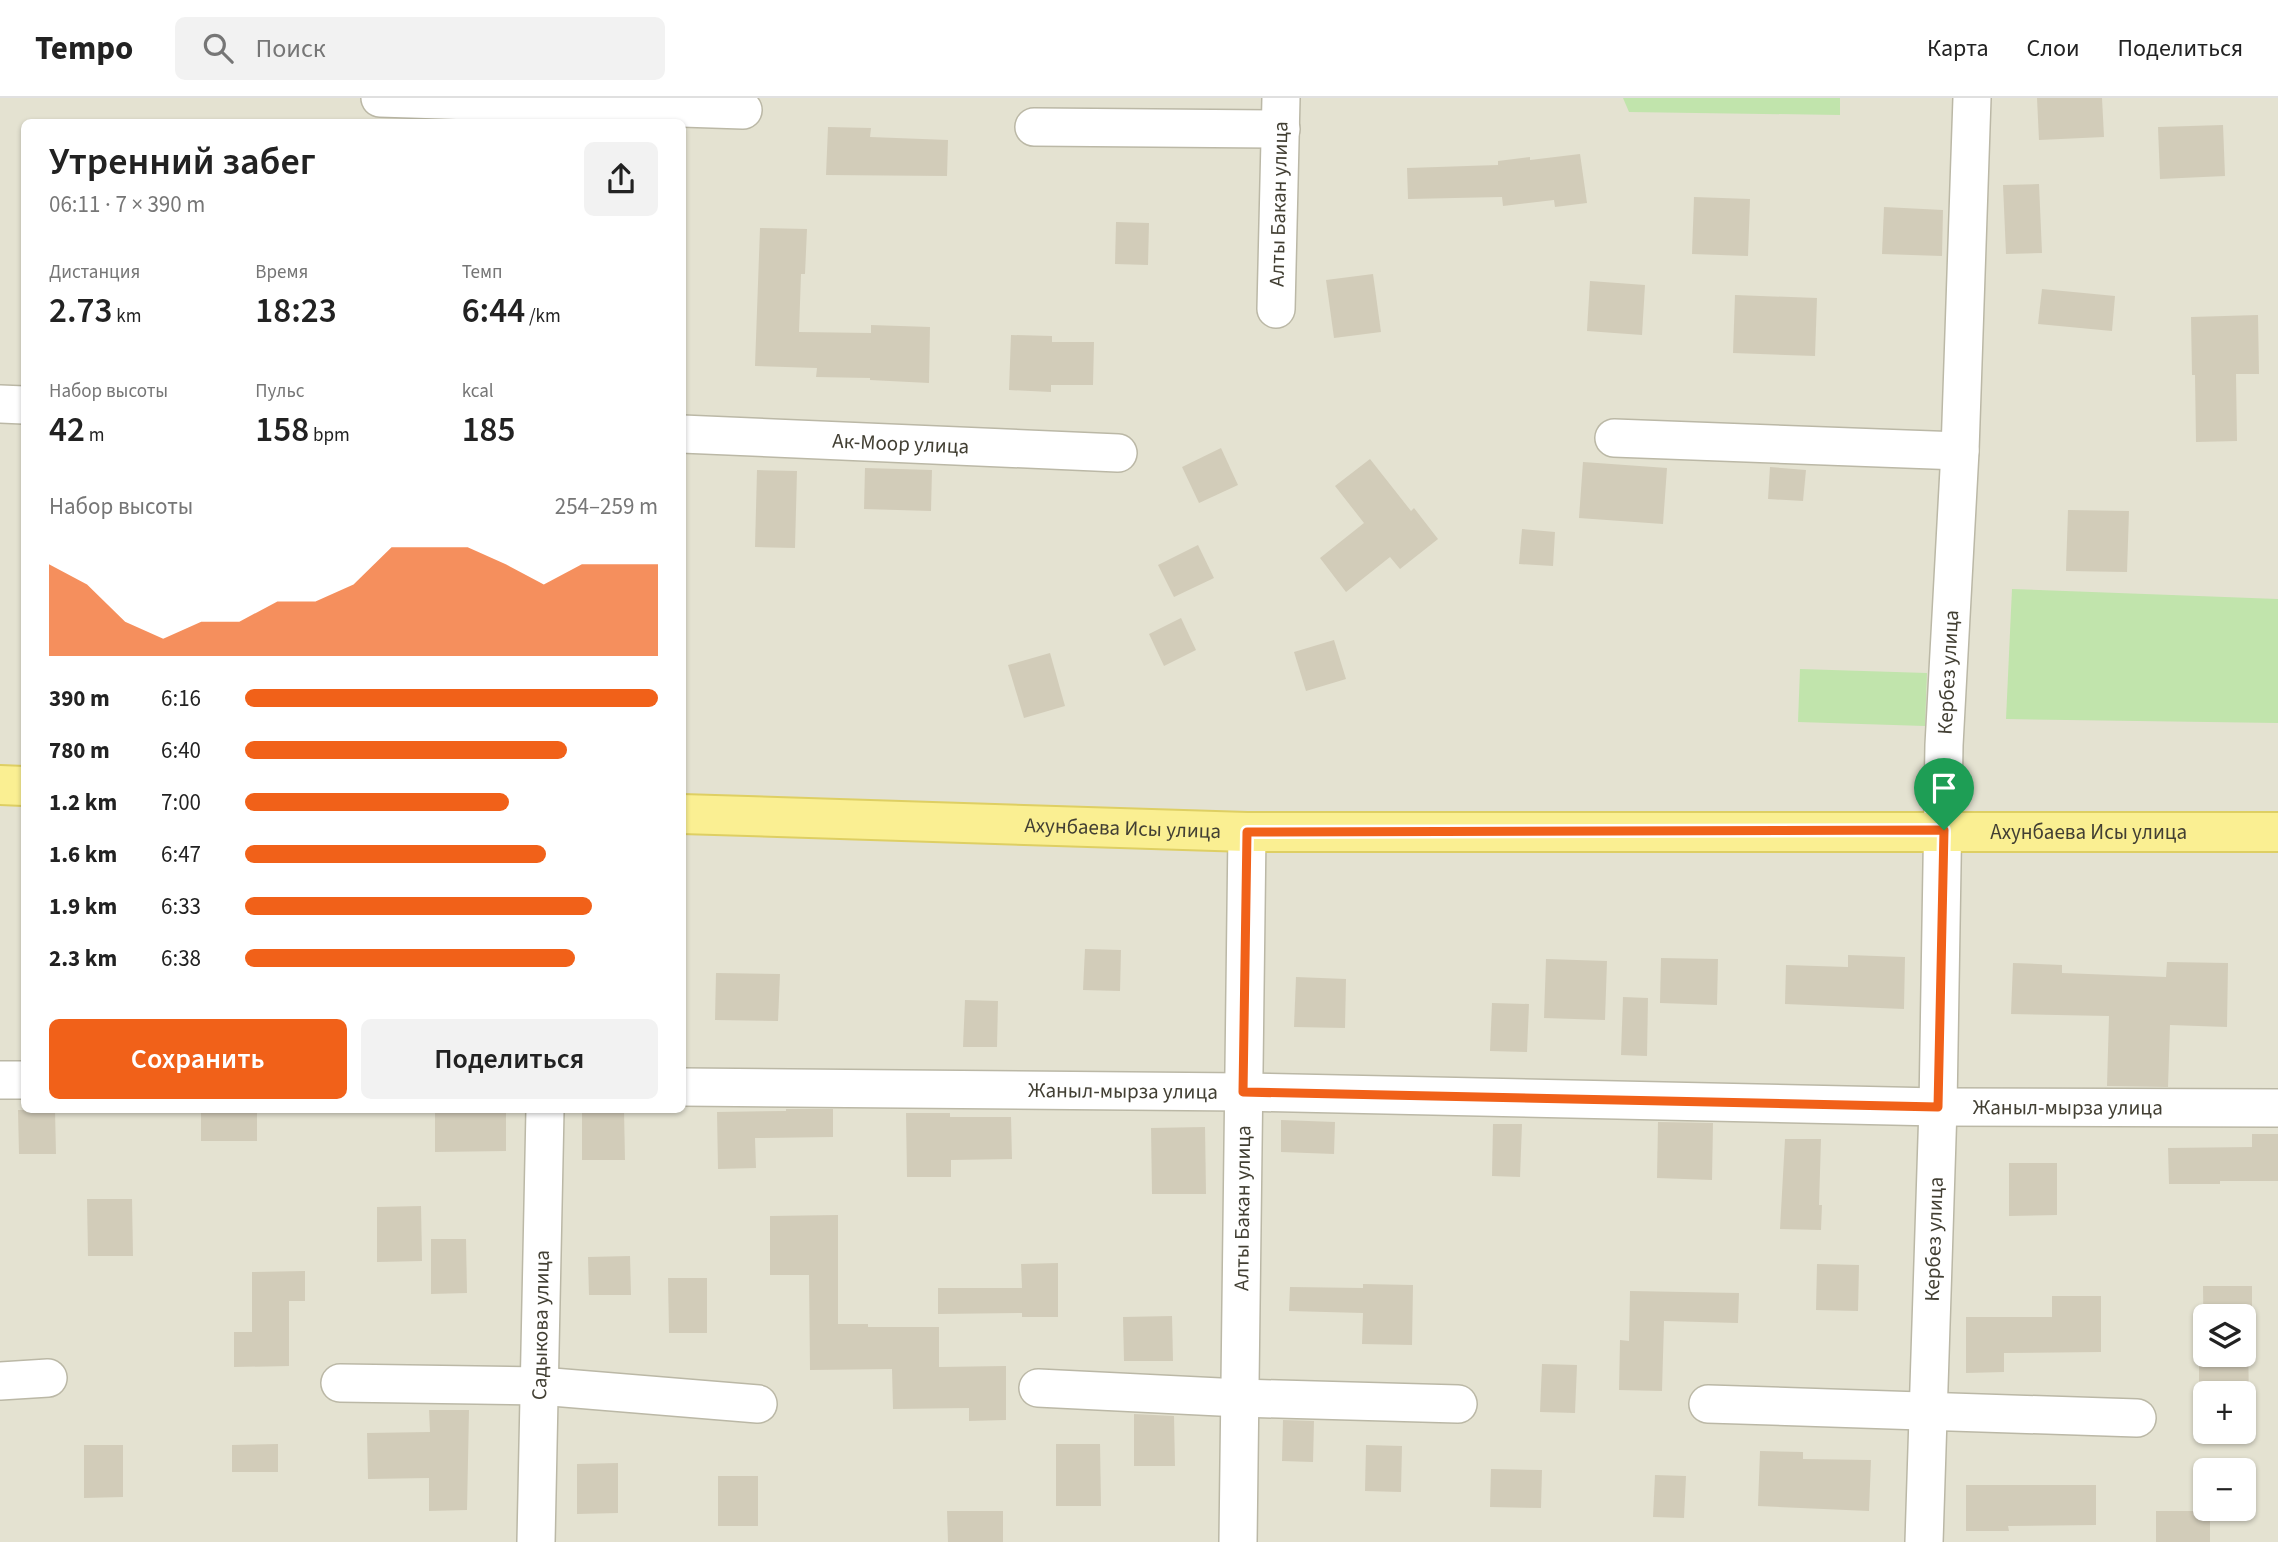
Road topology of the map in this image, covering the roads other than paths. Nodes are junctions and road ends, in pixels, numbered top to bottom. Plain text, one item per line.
1 (380, 98) edge
2 (1972, 98) edge
3 (534, 108) edge
4 (743, 110) dead end
5 (1281, 113) edge
6 (1034, 127) dead end
7 (1276, 309) dead end
8 (0, 404) edge
9 (21, 405) edge
10 (686, 434) edge
11 (1614, 438) dead end
12 (1960, 451) junction
13 (1118, 453) dead end
14 (0, 785) edge
15 (21, 786) edge
16 (686, 814) edge
17 (1944, 830) junction
18 (1247, 832) junction
19 (2278, 832) edge
20 (0, 1080) edge
21 (21, 1080) edge
22 (686, 1087) edge
23 (1243, 1092) junction
24 (1938, 1107) junction
25 (2278, 1108) edge
26 (545, 1113) edge
27 (48, 1378) dead end
28 (0, 1381) edge
29 (340, 1383) dead end
30 (540, 1386) junction
31 (1038, 1388) dead end
32 (1240, 1398) junction
33 (758, 1404) dead end
34 (1458, 1404) dead end
35 (1708, 1404) dead end
36 (1926, 1410) junction
37 (2137, 1418) dead end
38 (536, 1542) edge
39 (1238, 1542) edge
40 (1924, 1542) edge

1 - 3 street
2 - 12 street, Кербез улица
3 - 4 street
5 - 6 street
5 - 7 street, Алты Бакан улица
8 - 9 street
10 - 13 street, Ак-Моор улица
11 - 12 street
12 - 17 street, Кербез улица
14 - 15 main road
16 - 18 main road, Ахунбаева Исы улица
17 - 18 main road, Ахунбаева Исы улица
17 - 19 main road, Ахунбаева Исы улица
17 - 24 street, Кербез улица
18 - 23 street, Алты Бакан улица
20 - 21 street
22 - 23 street, Жаныл-мырза улица
23 - 24 street, Жаныл-мырза улица
23 - 32 street, Алты Бакан улица
24 - 25 street, Жаныл-мырза улица
24 - 36 street, Кербез улица
26 - 30 street, Садыкова улица
27 - 28 street
29 - 30 street
30 - 33 street
30 - 38 street, Садыкова улица
31 - 32 street
32 - 34 street
32 - 39 street, Алты Бакан улица
35 - 36 street
36 - 37 street
36 - 40 street, Кербез улица

